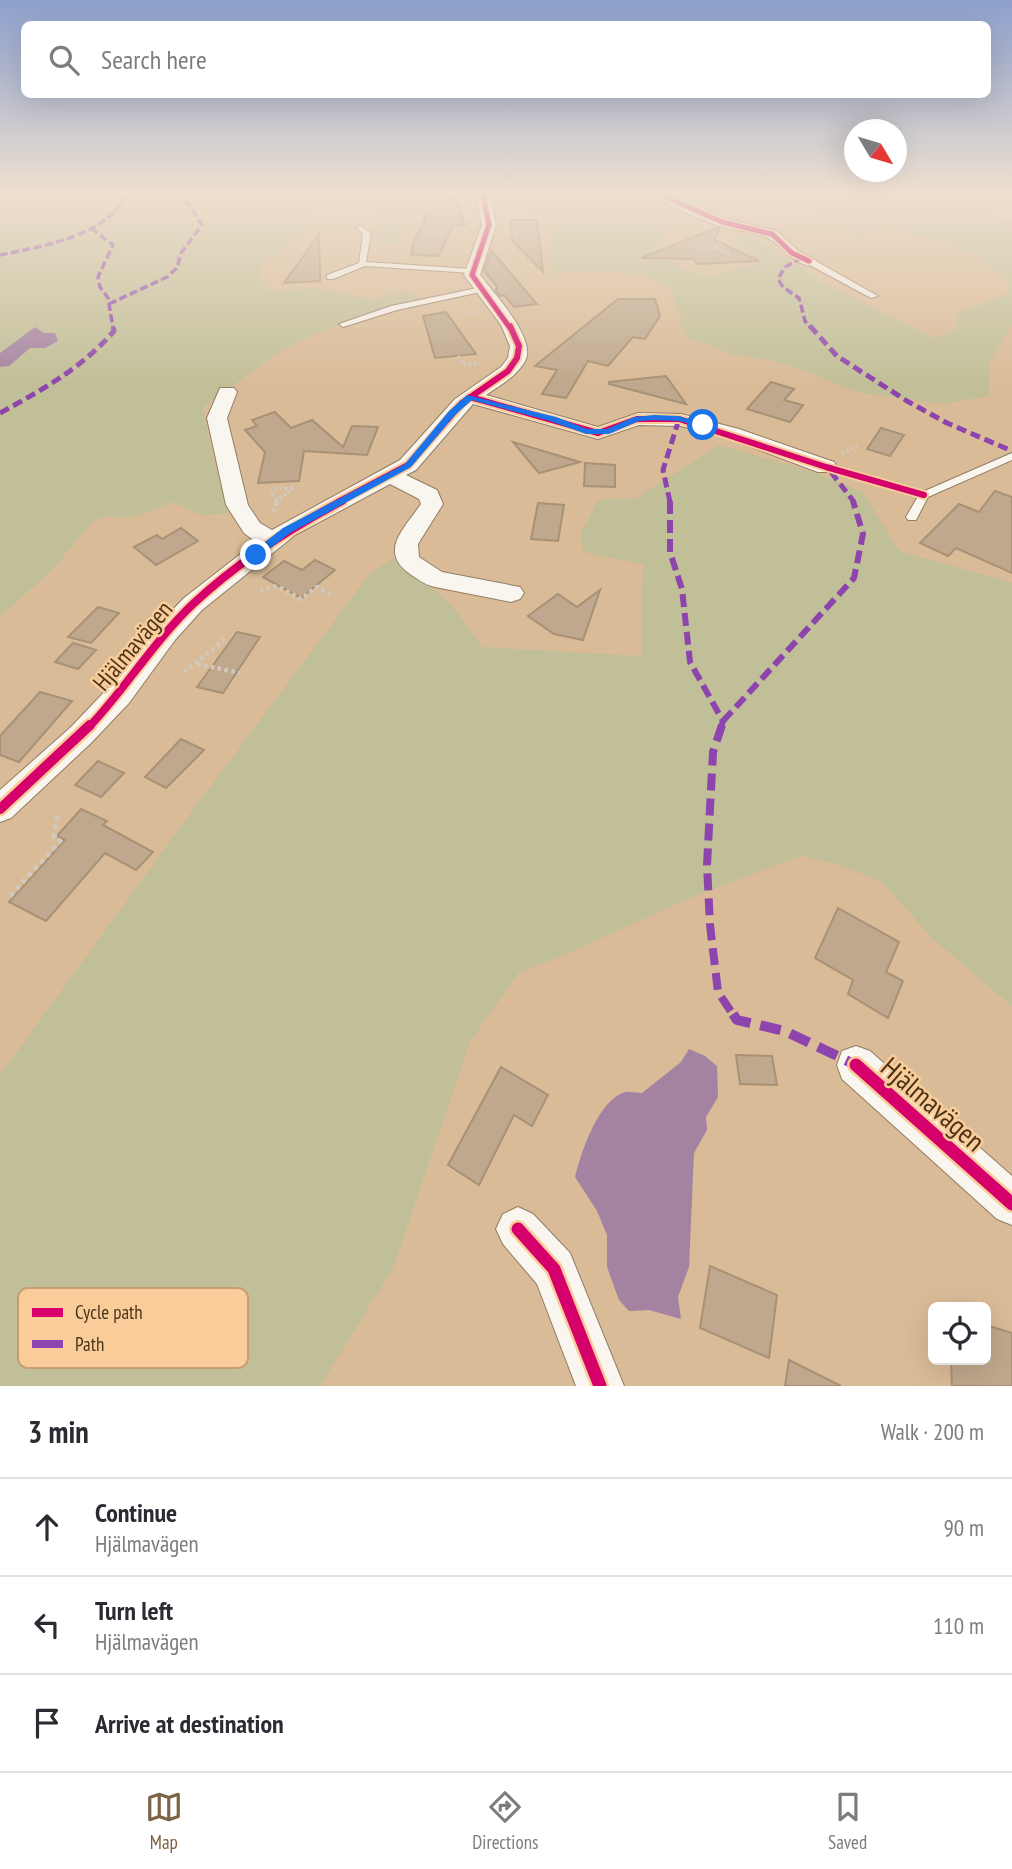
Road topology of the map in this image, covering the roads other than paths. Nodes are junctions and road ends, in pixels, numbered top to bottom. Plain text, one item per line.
1 (363, 256) edge
2 (482, 256) edge
3 (798, 256) edge
4 (809, 261) joint
5 (364, 264) junction
6 (330, 277) dead end
7 (477, 280) junction
8 (874, 296) dead end
9 (343, 324) dead end
10 (227, 392) dead end
11 (470, 397) junction
12 (1012, 457) edge
13 (825, 467) dead end
14 (392, 476) junction
15 (912, 517) dead end
16 (271, 541) junction
17 (511, 593) dead end
18 (0, 809) edge
19 (856, 1066) dead end
20 (1012, 1204) edge
21 (518, 1228) dead end
22 (600, 1386) edge

1 - 5 lane
2 - 7 street
3 - 4 street
4 - 8 lane
5 - 6 lane
5 - 7 lane
7 - 9 lane
7 - 11 street, Hjälmavägen
10 - 16 street
11 - 13 street
11 - 14 street, Hjälmavägen
12 - 15 lane
14 - 16 street, Hjälmavägen
14 - 17 street
16 - 18 street, Hjälmavägen
19 - 20 street, Hjälmavägen
21 - 22 street

